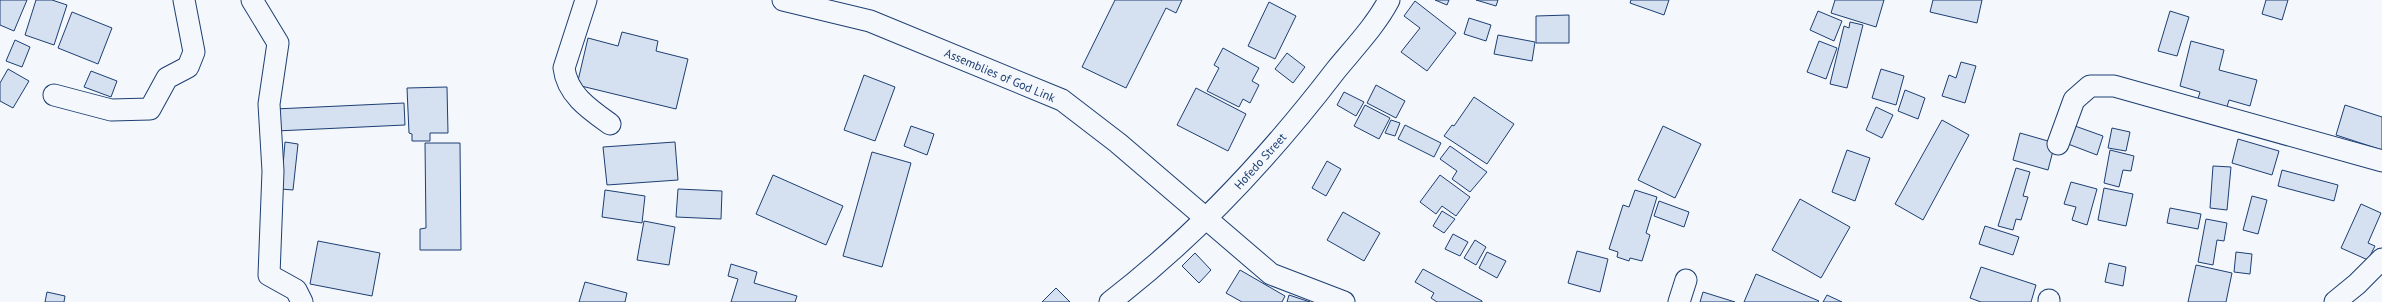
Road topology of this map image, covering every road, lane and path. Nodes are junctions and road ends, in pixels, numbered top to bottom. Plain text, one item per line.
1 (184, 0) edge
2 (252, 0) edge
3 (586, 0) edge
4 (783, 0) edge
5 (1389, 0) edge
6 (54, 95) dead end
7 (610, 124) dead end
8 (2058, 144) dead end
9 (2382, 161) edge
10 (1207, 220) junction
11 (2382, 259) edge
12 (1686, 280) dead end
13 (302, 302) edge
14 (1110, 302) edge
15 (1342, 302) edge
16 (1679, 302) edge
17 (2335, 302) edge

1 - 6 street
2 - 13 street
3 - 7 street
4 - 10 street, Assemblies of God Link
5 - 10 street, Hofedo Street
8 - 9 street
10 - 14 street, Hofedo Street
10 - 15 street, Assemblies of God Link
11 - 17 street
12 - 16 street

